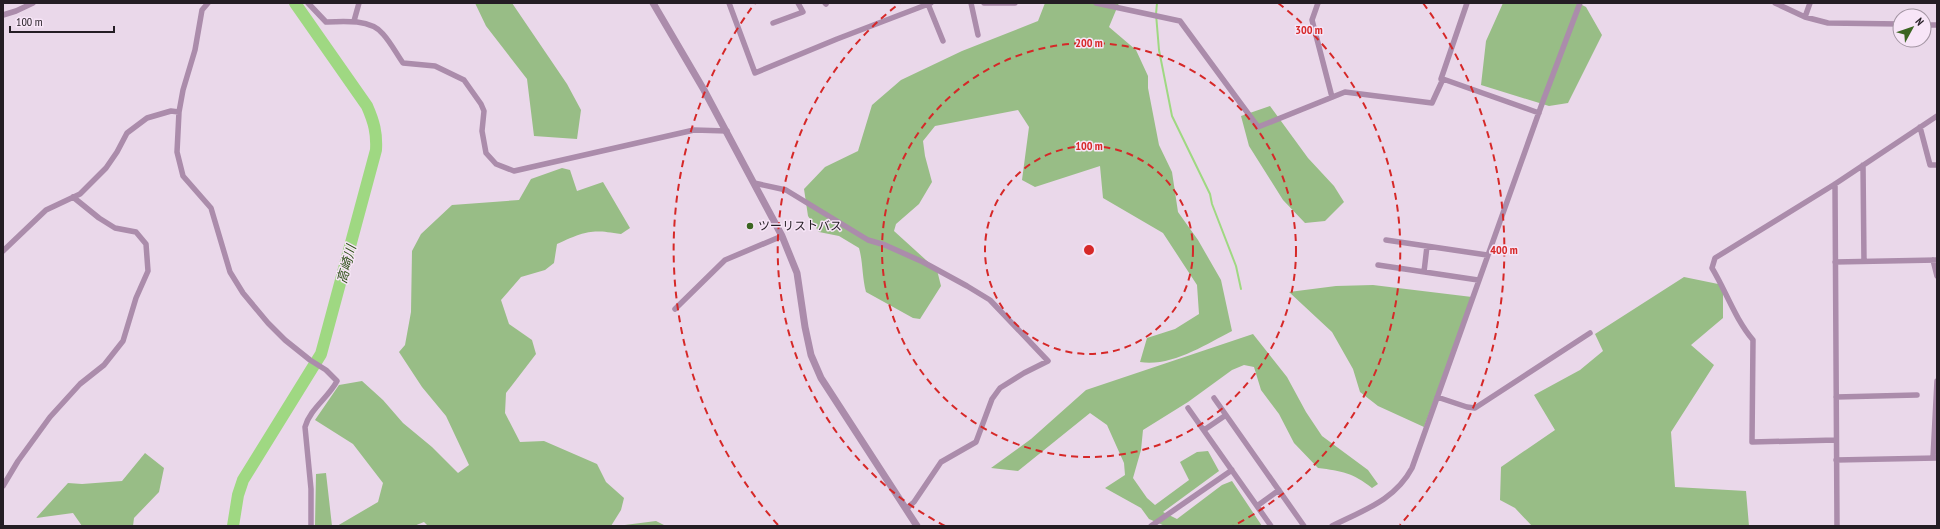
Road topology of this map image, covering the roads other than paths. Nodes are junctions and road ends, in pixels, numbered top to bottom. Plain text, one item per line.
1 (33, 3) edge
2 (208, 3) edge
3 (308, 3) edge
4 (359, 3) edge
5 (653, 3) edge
6 (798, 3) edge
7 (971, 3) edge
8 (984, 3) edge
9 (1015, 3) edge
10 (1096, 3) edge
11 (1318, 3) edge
12 (1467, 3) edge
13 (1580, 3) edge
14 (1775, 3) edge
15 (1810, 3) edge
16 (731, 4) edge
17 (930, 4) edge
18 (3, 15) edge
19 (1805, 17) junction
20 (354, 21) junction
21 (773, 23) dead end
22 (1892, 24) edge
23 (978, 35) dead end
24 (943, 41) dead end
25 (1443, 79) junction
26 (1332, 97) junction
27 (178, 112) junction
28 (1539, 113) junction
29 (1937, 116) edge
30 (1920, 127) junction
31 (726, 131) junction
32 (1863, 165) junction
33 (1937, 165) edge
34 (754, 183) junction
35 (1835, 184) junction
36 (74, 197) junction
37 (782, 236) junction
38 (1386, 240) dead end
39 (1428, 246) junction
40 (3, 251) edge
41 (1487, 255) junction
42 (1935, 260) edge
43 (1835, 262) junction
44 (1864, 262) junction
45 (1378, 265) dead end
46 (1424, 272) junction
47 (1937, 276) edge
48 (1478, 280) junction
49 (675, 310) dead end
50 (1590, 333) dead end
51 (1937, 381) edge
52 (1917, 395) dead end
53 (1437, 397) junction
54 (1836, 397) junction
55 (1214, 398) dead end
56 (1188, 408) dead end
57 (1226, 415) junction
58 (1204, 430) junction
59 (1836, 440) junction
60 (1935, 458) edge
61 (1836, 460) junction
62 (1232, 470) junction
63 (3, 486) edge
64 (1279, 490) junction
65 (1256, 506) junction
66 (906, 509) junction
67 (311, 526) edge
68 (917, 526) edge
69 (1151, 526) edge
70 (1271, 526) edge
71 (1304, 526) edge
72 (1332, 526) edge
73 (1837, 526) edge

1 - 18 street
2 - 27 street
3 - 20 street
4 - 20 street
5 - 31 street
6 - 21 street
7 - 23 street
8 - 9 street
10 - 26 street
11 - 26 street
12 - 25 street
13 - 28 street
14 - 19 street
15 - 19 street
16 - 17 street
17 - 24 street
19 - 22 street
20 - 31 street
25 - 26 street
25 - 28 street
27 - 36 street
27 - 67 street
28 - 41 street
29 - 30 street
30 - 32 street
30 - 33 street
31 - 34 street
32 - 35 street
32 - 44 street
34 - 37 street
34 - 66 street
35 - 43 street
35 - 59 street
36 - 40 street
36 - 63 street
37 - 49 street
37 - 66 street
38 - 39 street
39 - 41 street
39 - 46 street
41 - 48 street
42 - 44 street
42 - 47 street
43 - 44 street
43 - 54 street
45 - 46 street
46 - 48 street
48 - 53 street
50 - 53 street
51 - 60 street
52 - 54 street
53 - 72 street
54 - 59 street
55 - 57 street
56 - 58 street
57 - 58 street
57 - 64 street
58 - 62 street
59 - 61 street
60 - 61 street
61 - 73 street
62 - 65 street
62 - 69 street
64 - 65 street
64 - 71 street
65 - 70 street
66 - 68 street

